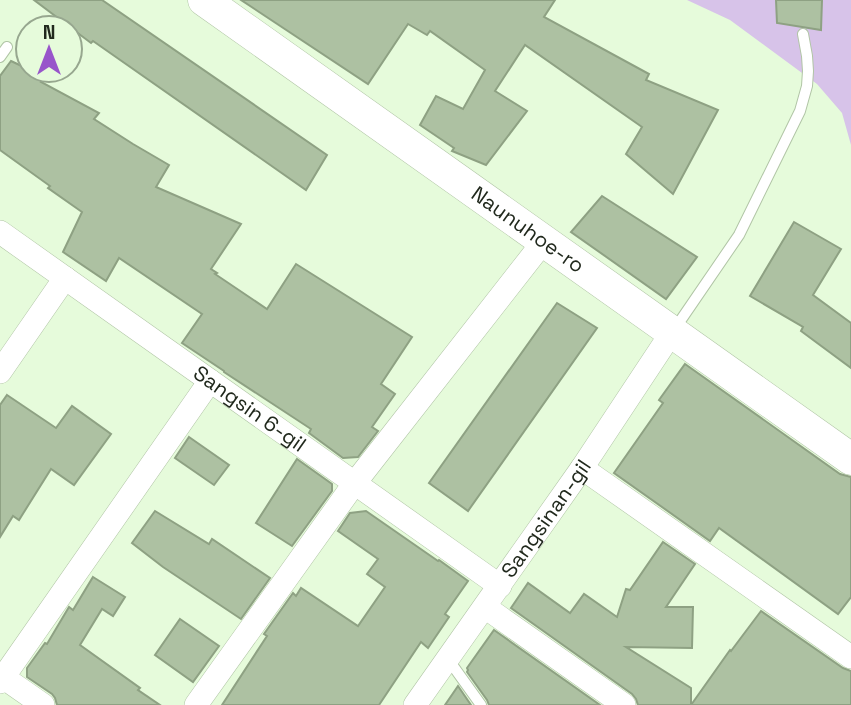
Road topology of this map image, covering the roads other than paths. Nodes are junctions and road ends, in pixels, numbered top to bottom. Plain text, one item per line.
1 (204, 0) edge
2 (803, 34) dead end
3 (7, 47) dead end
4 (0, 57) edge
5 (0, 232) edge
6 (544, 240) junction
7 (65, 278) junction
8 (672, 332) junction
9 (0, 372) edge
10 (210, 381) junction
11 (851, 459) edge
12 (582, 468) junction
13 (354, 484) junction
14 (499, 586) junction
15 (485, 607) junction
16 (851, 657) edge
17 (448, 659) junction
18 (1, 678) edge
19 (43, 705) edge
20 (196, 705) edge
21 (415, 705) edge
22 (481, 705) edge
23 (624, 705) edge

1 - 6 street, Naunuhoe-ro
2 - 8 lane
3 - 4 lane
5 - 7 street, Sangsin 6-gil
6 - 8 street, Naunuhoe-ro
6 - 13 street
7 - 9 street
7 - 10 street, Sangsin 6-gil
8 - 11 street, Naunuhoe-ro
8 - 12 street, Sangsinan-gil
10 - 13 street, Sangsin 6-gil
10 - 18 street
12 - 14 street, Sangsinan-gil
12 - 16 street
13 - 14 street, Sangsin 6-gil
13 - 20 street
14 - 15 street, Sangsinan-gil
15 - 17 street, Sangsinan-gil
15 - 23 street
17 - 21 street, Sangsinan-gil
17 - 22 lane
18 - 19 street

